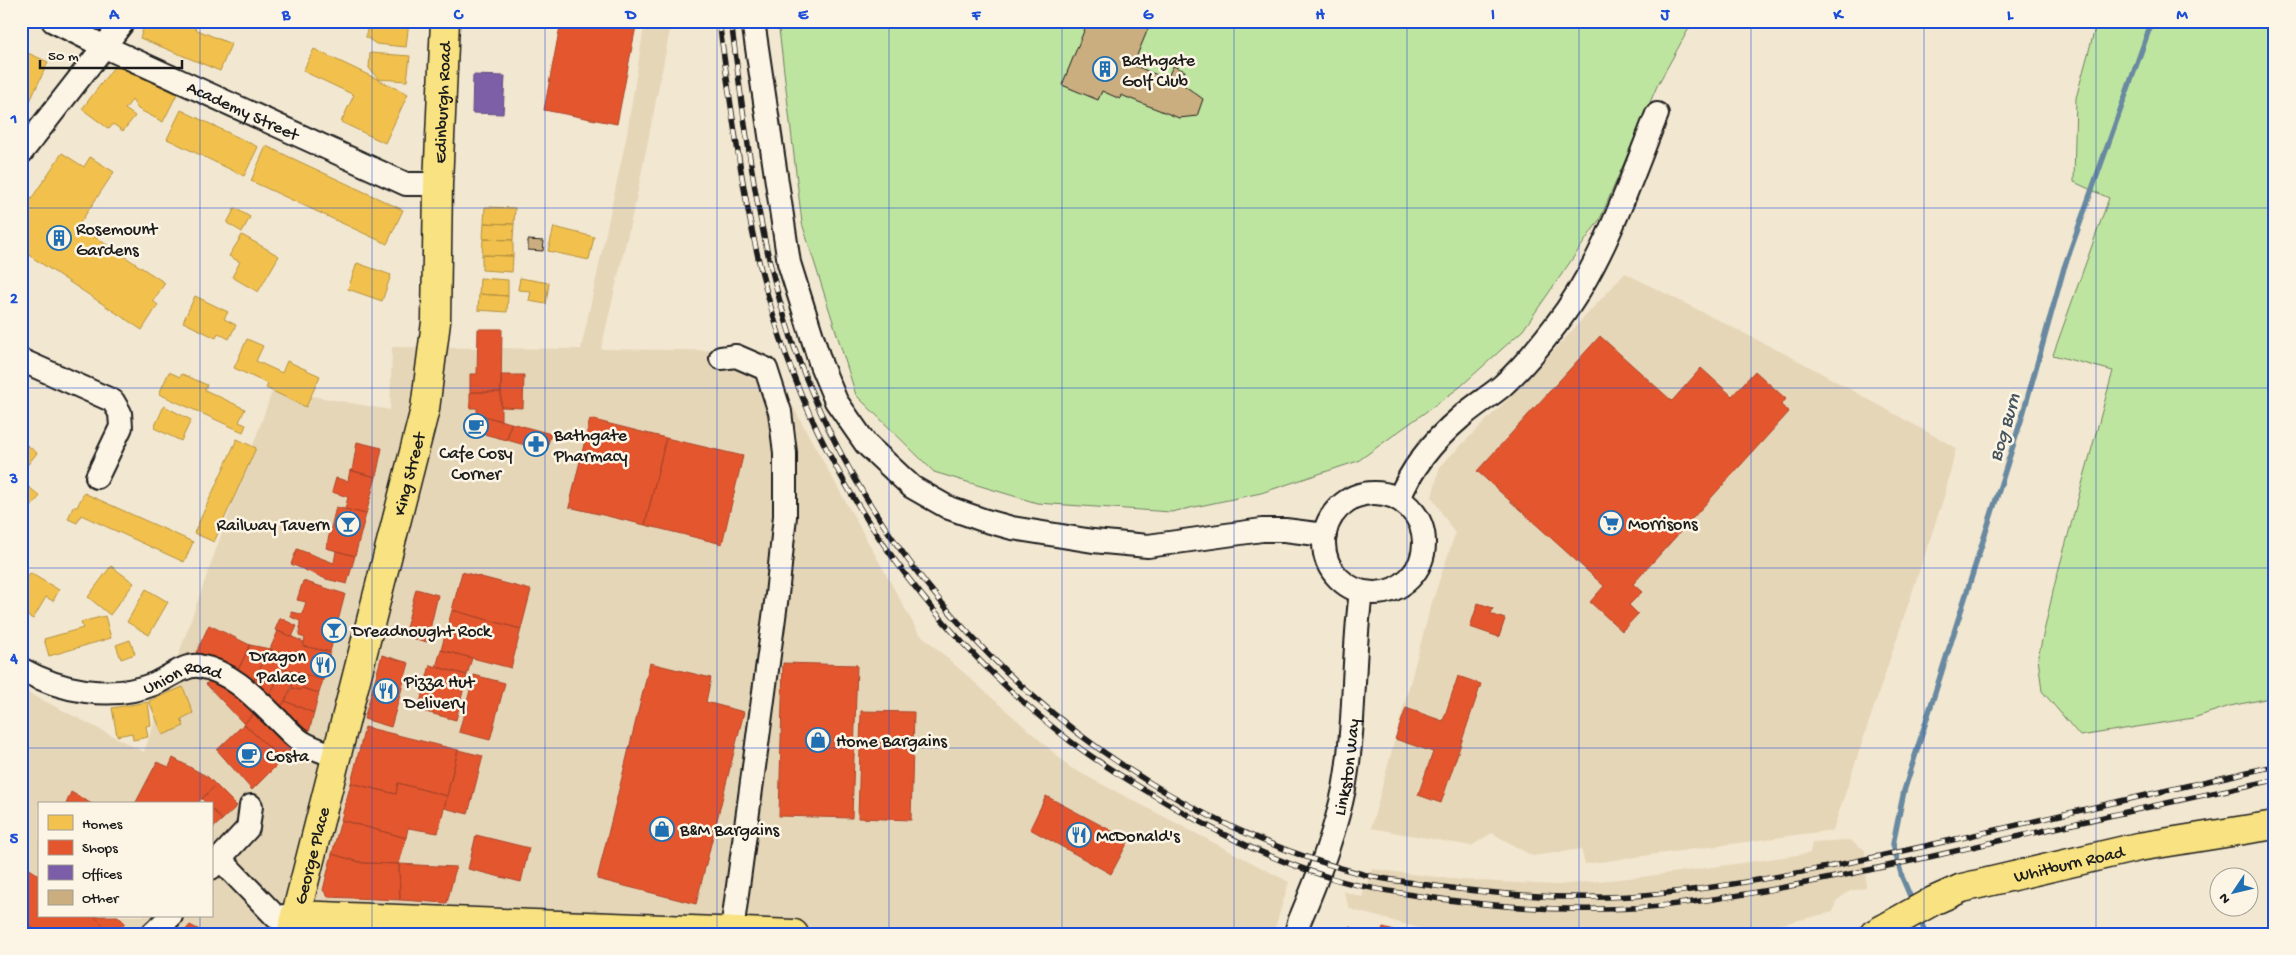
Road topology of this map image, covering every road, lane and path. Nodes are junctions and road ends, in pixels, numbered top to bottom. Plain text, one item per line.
1 (53, 21) edge
2 (124, 21) edge
3 (444, 21) edge
4 (753, 21) edge
5 (104, 47) junction
6 (1658, 114) dead end
7 (21, 153) edge
8 (438, 184) junction
9 (721, 358) dead end
10 (21, 360) edge
11 (98, 465) dead end
12 (1399, 499) junction
13 (1325, 535) junction
14 (1361, 592) junction
15 (26, 672) edge
16 (337, 757) junction
17 (251, 806) dead end
18 (2275, 825) edge
19 (216, 863) edge
20 (169, 918) edge
21 (293, 924) edge
22 (732, 930) junction
23 (1882, 930) edge
24 (152, 934) edge
25 (794, 934) edge
26 (1296, 934) edge

1 - 5 street, Academy Street
2 - 5 street
3 - 8 main road, Edinburgh Road
4 - 13 street
5 - 7 street
5 - 8 street, Academy Street
6 - 12 street
8 - 16 main road, King Street
9 - 22 street
10 - 11 street
12 - 13 street
12 - 14 street
13 - 14 street
14 - 26 street, Linkston Way
15 - 16 street, Union Road
16 - 21 main road, George Place
17 - 19 street
18 - 23 main road, Whitburn Road
19 - 21 street, George Place
20 - 24 street
21 - 22 main road
22 - 25 main road

